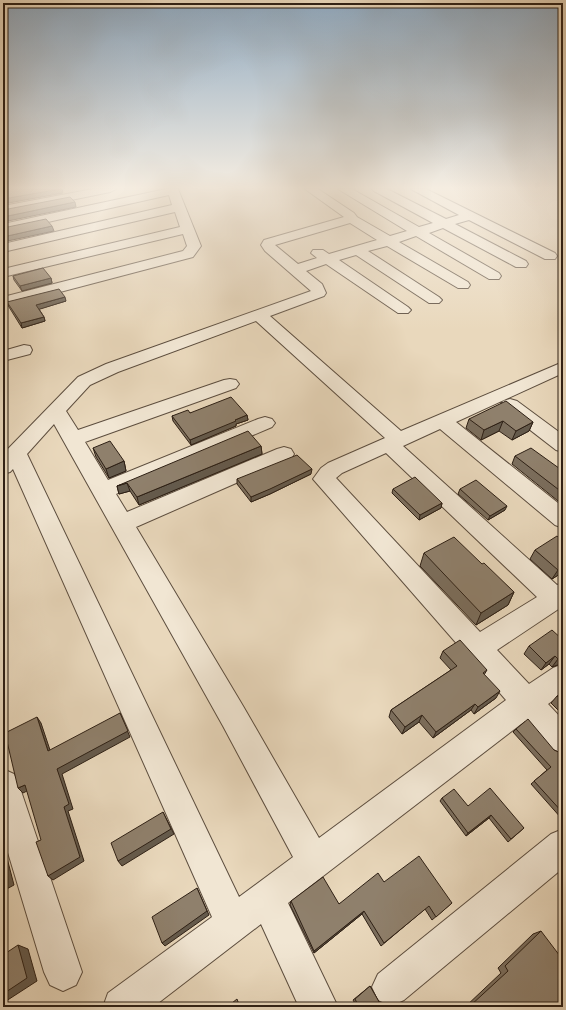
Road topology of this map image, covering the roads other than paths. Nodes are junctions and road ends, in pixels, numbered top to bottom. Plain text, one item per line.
1 (54, 236) edge
2 (158, 236) edge
3 (191, 236) edge
4 (292, 236) joint
5 (380, 236) edge
6 (403, 236) edge
7 (427, 236) edge
8 (469, 236) edge
9 (510, 236) edge
10 (388, 241) junction
11 (3, 248) edge
12 (357, 250) junction
13 (550, 256) dead end
14 (327, 259) junction
15 (521, 264) dead end
16 (296, 269) junction
17 (3, 273) edge
18 (494, 276) dead end
19 (463, 285) dead end
20 (434, 300) dead end
21 (3, 302) edge
22 (403, 310) dead end
23 (259, 315) junction
24 (24, 350) dead end
25 (3, 356) edge
26 (557, 377) edge
27 (230, 384) dead end
28 (499, 397) junction
29 (56, 410) junction
30 (443, 421) junction
31 (265, 423) dead end
32 (73, 439) junction
33 (394, 442) junction
34 (563, 445) edge
35 (284, 454) dead end
36 (9, 460) edge
37 (103, 491) junction
38 (563, 519) edge
39 (122, 524) junction
40 (559, 595) edge
41 (478, 648) junction
42 (563, 678) edge
43 (526, 703) junction
44 (563, 742) edge
45 (3, 784) edge
46 (563, 846) edge
47 (314, 862) junction
48 (267, 898) junction
49 (233, 924) junction
50 (63, 972) dead end
51 (391, 987) dead end
52 (139, 1001) edge
53 (319, 1007) edge

1 - 11 street
2 - 17 street
3 - 21 street
4 - 14 street
4 - 16 street
5 - 10 street
6 - 10 street
7 - 18 street
8 - 15 street
9 - 13 street
10 - 12 street
10 - 19 street
12 - 14 street
12 - 20 street
14 - 16 street
14 - 22 street
16 - 23 street
23 - 29 street
23 - 33 street
24 - 25 street
26 - 28 street
27 - 32 street
28 - 30 street
28 - 34 street
29 - 32 street
29 - 36 street
30 - 33 street
30 - 38 street
31 - 37 street
32 - 37 street
33 - 40 street
33 - 41 street
35 - 39 street
36 - 49 street
37 - 39 street
39 - 47 street
40 - 41 street
41 - 43 street
42 - 43 street
43 - 44 street
43 - 47 street
45 - 50 street
46 - 51 street
47 - 48 street
48 - 49 street
48 - 53 street
49 - 52 street

